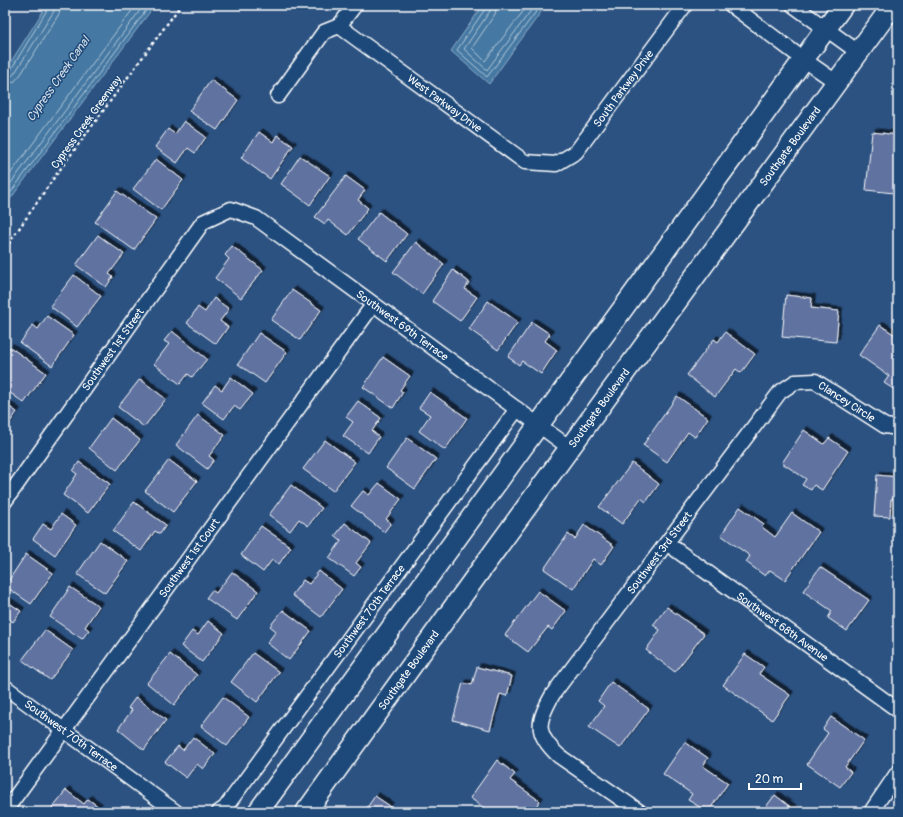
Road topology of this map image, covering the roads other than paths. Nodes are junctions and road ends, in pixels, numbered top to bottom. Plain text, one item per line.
1 (355, 5) edge
2 (685, 5) edge
3 (731, 5) edge
4 (793, 5) edge
5 (843, 5) edge
6 (893, 5) edge
7 (339, 26) junction
8 (825, 29) junction
9 (858, 52) junction
10 (803, 60) junction
11 (836, 82) junction
12 (278, 96) dead end
13 (556, 164) joint
14 (231, 209) joint
15 (373, 305) junction
16 (795, 382) joint
17 (517, 409) junction
18 (538, 425) junction
19 (898, 428) edge
20 (570, 448) junction
21 (5, 501) edge
22 (668, 544) junction
23 (5, 687) edge
24 (898, 710) edge
25 (64, 730) junction
26 (898, 772) edge
27 (262, 809) edge
28 (5, 810) edge
29 (176, 812) edge
30 (219, 812) edge
31 (306, 812) edge
32 (640, 812) edge
33 (871, 812) edge

1 - 7 street
2 - 13 street, South Parkway Drive
3 - 10 street
4 - 8 street
5 - 8 main road
6 - 9 main road, Southgate Boulevard
7 - 12 street
7 - 13 street, West Parkway Drive
8 - 9 street
8 - 10 main road
9 - 11 main road, Southgate Boulevard
10 - 11 street
10 - 18 main road
11 - 20 main road, Southgate Boulevard
14 - 15 street, Southwest 69th Terrace
14 - 21 street, Southwest 1st Street
15 - 17 street, Southwest 69th Terrace
15 - 25 street, Southwest 1st Court
16 - 19 street, Clancey Circle
16 - 22 street, Southwest 3rd Street
17 - 18 street, Southwest 69th Terrace
17 - 30 street, Southwest 70th Terrace
18 - 20 street, Southwest 69th Terrace
18 - 27 main road
20 - 31 main road, Southgate Boulevard
22 - 24 street, Southwest 68th Avenue
22 - 32 street, Southwest 3rd Street
23 - 25 street, Southwest 70th Terrace
25 - 28 street, Southwest 1st Court
25 - 29 street, Southwest 70th Terrace
26 - 33 street

